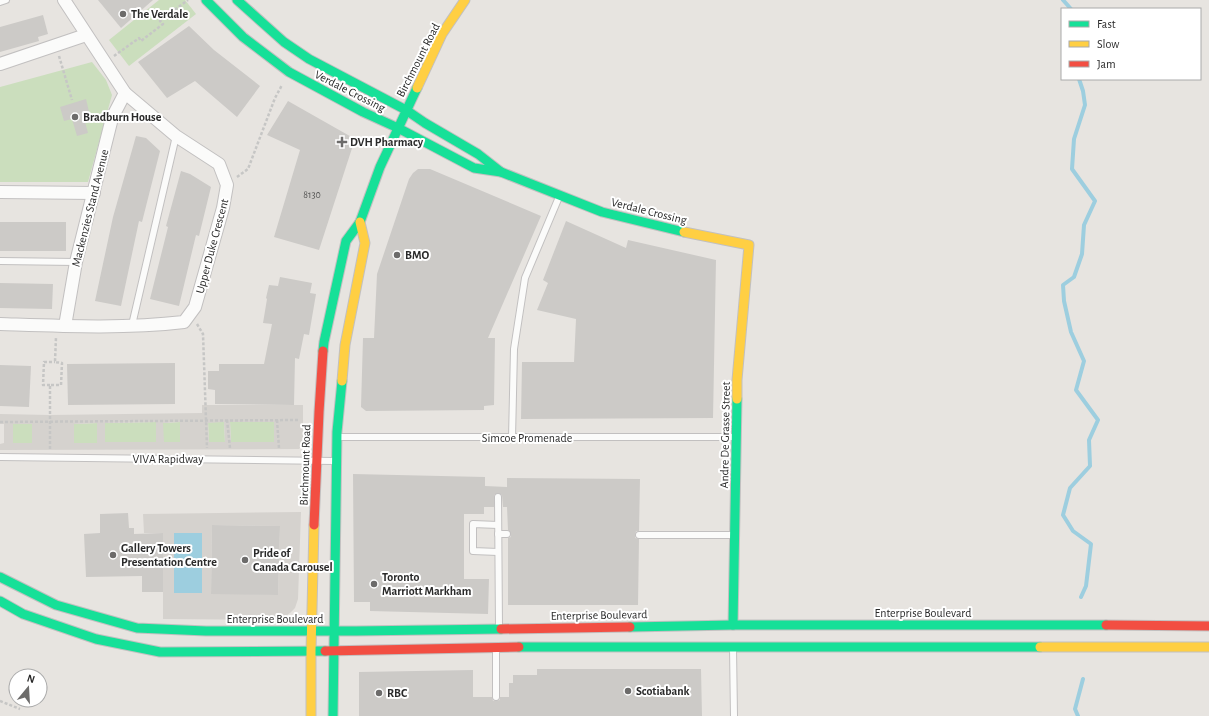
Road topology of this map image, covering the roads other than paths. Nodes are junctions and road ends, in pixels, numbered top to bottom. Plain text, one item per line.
1 (6, 0) edge
2 (64, 0) edge
3 (206, 0) edge
4 (237, 0) edge
5 (465, 0) edge
6 (0, 2) edge
7 (86, 35) junction
8 (0, 64) edge
9 (125, 93) junction
10 (406, 110) junction
11 (398, 128) junction
12 (176, 136) junction
13 (501, 172) junction
14 (0, 192) edge
15 (94, 193) junction
16 (560, 195) junction
17 (360, 222) junction
18 (750, 245) joint
19 (0, 261) edge
20 (76, 262) junction
21 (0, 324) edge
22 (132, 325) junction
23 (61, 326) junction
24 (736, 437) junction
25 (328, 438) junction
26 (512, 438) junction
27 (0, 457) edge
28 (317, 460) junction
29 (337, 461) junction
30 (498, 496) dead end
31 (498, 525) junction
32 (498, 534) junction
33 (508, 534) dead end
34 (639, 535) dead end
35 (734, 535) junction
36 (498, 552) junction
37 (0, 576) edge
38 (0, 601) edge
39 (733, 625) junction
40 (1209, 626) edge
41 (499, 628) junction
42 (312, 630) junction
43 (335, 631) junction
44 (496, 647) junction
45 (733, 647) junction
46 (1209, 647) edge
47 (311, 651) junction
48 (334, 651) junction
49 (496, 697) dead end
50 (311, 716) edge
51 (333, 716) edge
52 (734, 716) edge

1 - 6 lane
2 - 7 street, Upper Duke Crescent
3 - 11 main road, Verdale Crossing
4 - 10 main road, Verdale Crossing
5 - 10 main road, Birchmount Road
7 - 8 street
7 - 9 street, Upper Duke Crescent
9 - 12 street, Upper Duke Crescent
9 - 15 street, Mackenzies Stand Avenue
10 - 11 main road, Birchmount Road
10 - 13 main road, Verdale Crossing
11 - 13 main road, Verdale Crossing
11 - 17 main road, Birchmount Road
12 - 22 lane
12 - 22 street, Upper Duke Crescent
13 - 16 main road, Verdale Crossing
14 - 15 street
15 - 20 street, Mackenzies Stand Avenue
16 - 18 main road, Verdale Crossing
16 - 26 lane
17 - 25 main road, Birchmount Road
17 - 25 main road, Birchmount Road
18 - 24 main road, Andre De Grasse Street
19 - 20 lane
20 - 23 street, Mackenzies Stand Avenue
21 - 23 street
22 - 23 street
24 - 26 lane, Simcoe Promenade
24 - 35 main road, Andre De Grasse Street
25 - 26 lane, Simcoe Promenade
25 - 28 main road, Birchmount Road
25 - 29 main road, Birchmount Road
27 - 28 lane, VIVA Rapidway
28 - 29 lane, VIVA Rapidway
28 - 42 main road, Birchmount Road
29 - 43 main road, Birchmount Road
30 - 31 lane
31 - 32 lane
31 - 36 lane
32 - 33 lane
32 - 36 lane
34 - 35 lane
35 - 39 main road, Andre De Grasse Street
36 - 41 lane
37 - 42 main road, Enterprise Boulevard
38 - 47 main road
39 - 40 main road, Enterprise Boulevard
39 - 41 main road, Enterprise Boulevard
39 - 45 street
41 - 43 main road, Enterprise Boulevard
42 - 43 main road, Enterprise Boulevard
42 - 47 main road, Birchmount Road
43 - 48 main road, Birchmount Road
44 - 45 main road
44 - 48 main road
44 - 49 lane
45 - 46 main road
45 - 52 lane
47 - 48 main road
47 - 50 main road, Birchmount Road
48 - 51 main road, Birchmount Road

